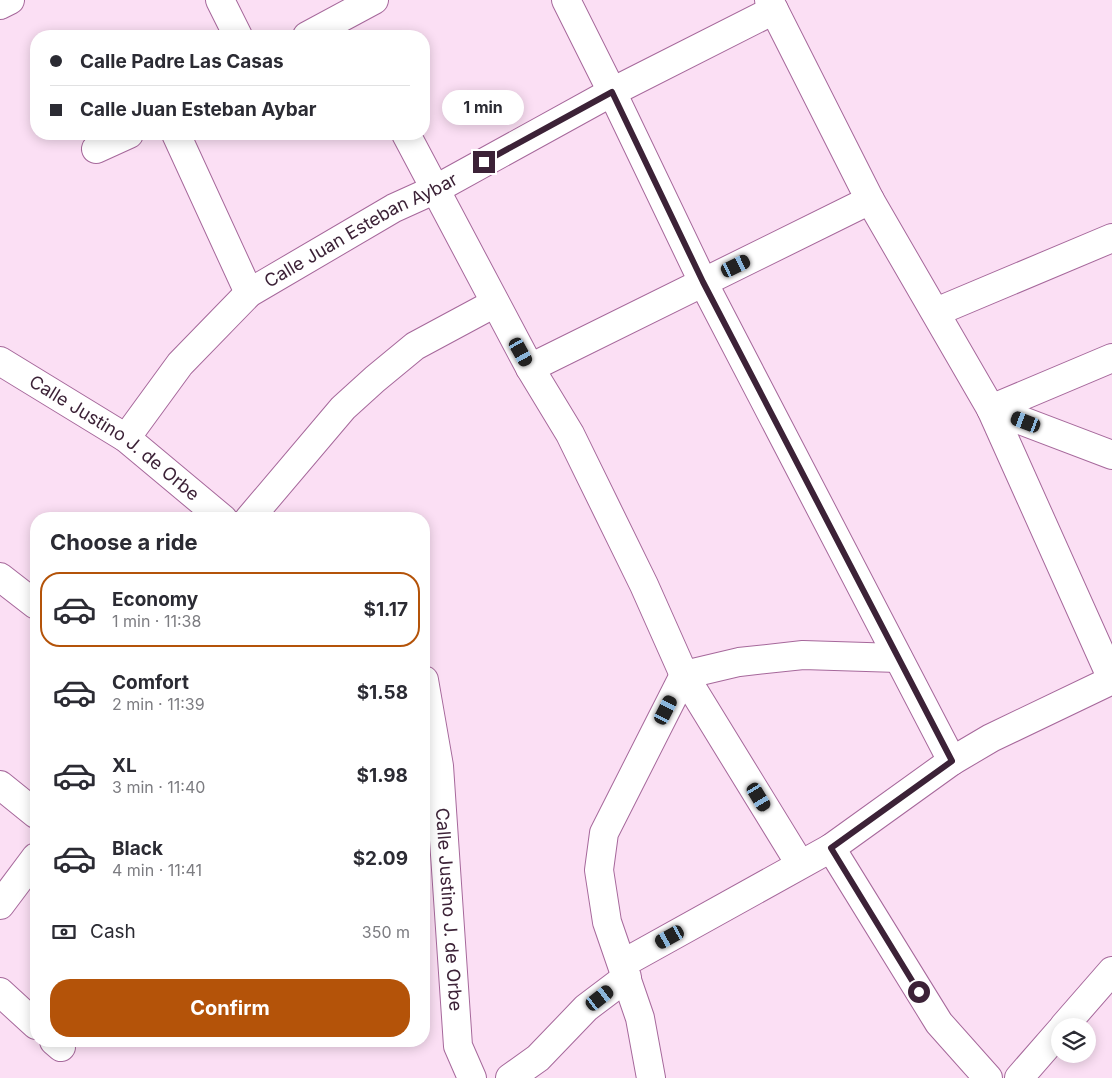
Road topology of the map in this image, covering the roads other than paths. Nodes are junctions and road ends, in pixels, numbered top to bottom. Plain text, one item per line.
1 (10, 0) edge
2 (220, 0) edge
3 (374, 0) edge
4 (566, 0) edge
5 (0, 5) edge
6 (772, 5) edge
7 (353, 25) edge
8 (235, 30) edge
9 (332, 30) edge
10 (612, 92) junction
11 (116, 140) edge
12 (179, 140) edge
13 (409, 140) edge
14 (96, 149) dead end
15 (436, 189) junction
16 (870, 200) junction
17 (1112, 238) edge
18 (703, 282) junction
19 (249, 293) junction
20 (495, 303) junction
21 (936, 312) junction
22 (1112, 358) edge
23 (530, 368) junction
24 (3, 369) edge
25 (991, 409) junction
26 (126, 438) junction
27 (1112, 455) edge
28 (215, 512) edge
29 (255, 512) edge
30 (0, 577) edge
31 (30, 600) edge
32 (898, 658) junction
33 (1111, 673) edge
34 (684, 675) junction
35 (430, 712) edge
36 (952, 761) junction
37 (0, 786) edge
38 (30, 809) edge
39 (831, 848) junction
40 (800, 864) junction
41 (30, 865) edge
42 (435, 869) edge
43 (0, 906) edge
44 (624, 970) junction
45 (1112, 971) edge
46 (0, 992) edge
47 (1071, 1018) edge
48 (30, 1020) edge
49 (1051, 1041) edge
50 (472, 1078) edge
51 (510, 1078) edge
52 (651, 1078) edge
53 (988, 1078) edge
54 (1019, 1078) edge

1 - 5 street
2 - 8 street
3 - 7 street
4 - 10 street
6 - 10 street, Calle Juan Esteban Aybar
6 - 16 street
7 - 9 street
10 - 15 street, Calle Juan Esteban Aybar
10 - 18 street
11 - 14 street
12 - 19 street
13 - 15 street
15 - 19 street, Calle Juan Esteban Aybar
15 - 20 street
16 - 18 street
16 - 21 street
17 - 21 street
18 - 23 street
18 - 32 street
19 - 26 street, Calle Juan Esteban Aybar
20 - 23 street
20 - 29 street
21 - 25 street
22 - 25 street
23 - 34 street
24 - 26 street, Calle Justino J. de Orbe
25 - 27 street
25 - 33 street
26 - 28 street, Calle Justino J. de Orbe
30 - 31 street
32 - 34 street
32 - 36 street
33 - 36 street
34 - 40 street
34 - 44 street
35 - 42 street, Calle Justino J. de Orbe
36 - 39 street
37 - 38 street
39 - 40 street
39 - 53 street
40 - 44 street
41 - 43 street
42 - 50 street, Calle Justino J. de Orbe
44 - 51 street
44 - 52 street
45 - 47 street
46 - 48 street
49 - 54 street

